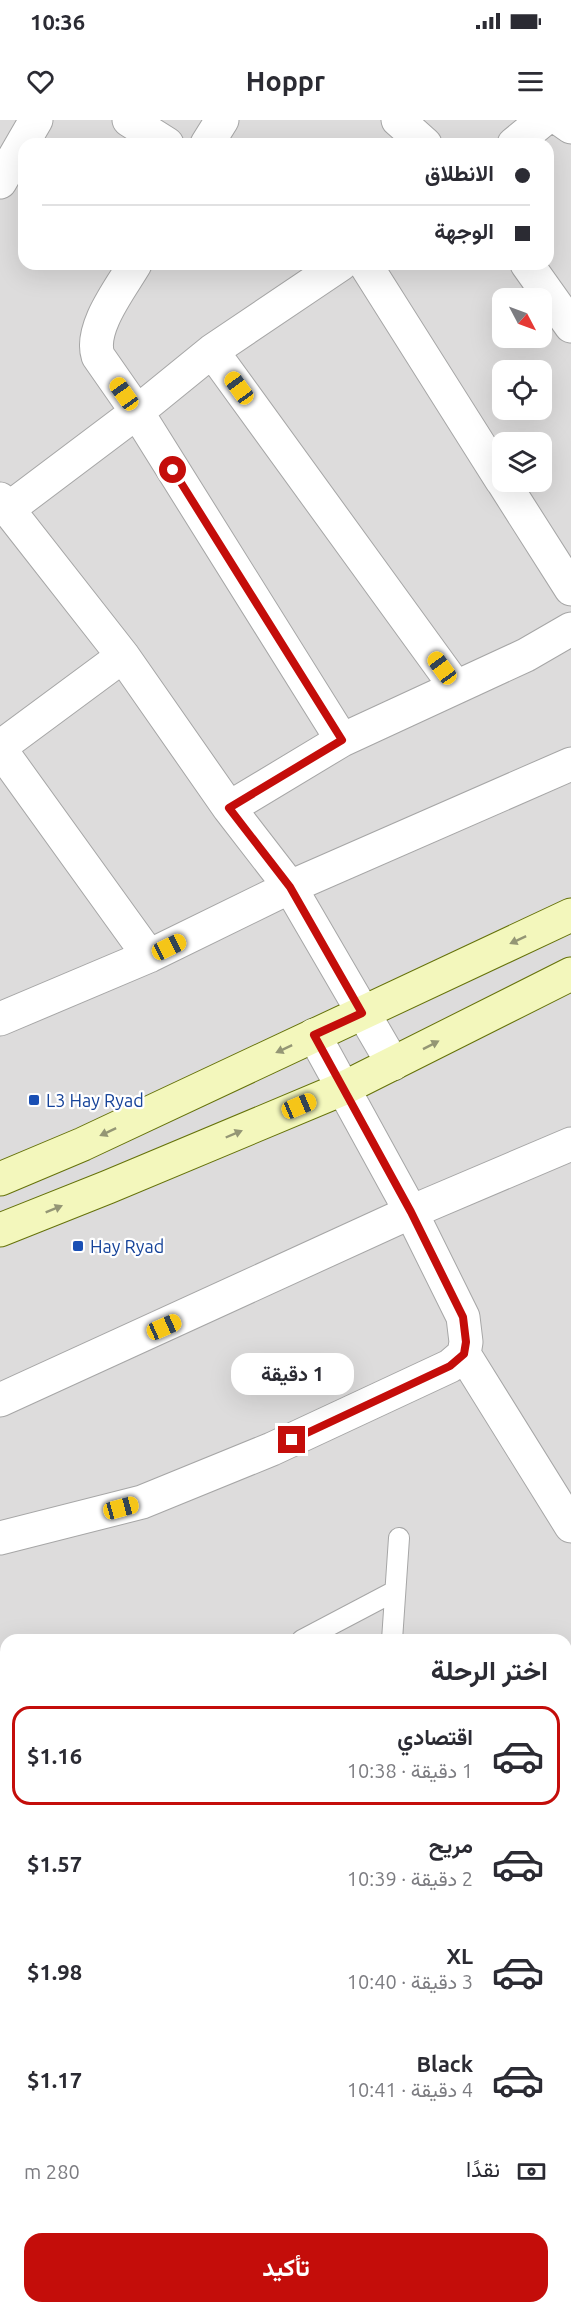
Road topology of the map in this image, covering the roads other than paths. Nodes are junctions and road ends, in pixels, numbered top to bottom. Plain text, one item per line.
1 (36, 120) edge
2 (129, 120) edge
3 (222, 120) edge
4 (398, 120) edge
5 (543, 120) edge
6 (561, 120) edge
7 (571, 128) edge
8 (26, 138) edge
9 (158, 138) edge
10 (211, 138) edge
11 (418, 138) edge
12 (521, 138) edge
13 (18, 151) edge
14 (0, 182) edge
15 (132, 270) edge
16 (332, 270) edge
17 (369, 270) edge
18 (531, 270) edge
19 (571, 326) edge
20 (212, 351) junction
21 (137, 412) junction
22 (492, 464) edge
23 (510, 492) edge
24 (3, 505) edge
25 (571, 589) edge
26 (571, 629) edge
27 (123, 656) junction
28 (455, 686) junction
29 (342, 740) junction
30 (0, 748) edge
31 (571, 764) edge
32 (229, 808) junction
33 (290, 887) junction
34 (571, 915) edge
35 (149, 957) junction
36 (571, 974) edge
37 (5, 1009) edge
38 (362, 1013) junction
39 (314, 1035) junction
40 (393, 1064) junction
41 (342, 1089) junction
42 (571, 1144) edge
43 (0, 1179) edge
44 (411, 1212) junction
45 (0, 1230) edge
46 (464, 1354) junction
47 (0, 1401) edge
48 (571, 1526) edge
49 (0, 1538) edge
50 (399, 1538) dead end
51 (395, 1591) junction
52 (313, 1634) edge
53 (392, 1634) edge

1 - 8 street
2 - 9 street
3 - 10 street
4 - 11 street
5 - 12 street
6 - 7 street
13 - 14 street
15 - 21 street
16 - 20 street
17 - 22 street
18 - 19 street
20 - 21 street
20 - 28 street
21 - 24 street
21 - 29 street
23 - 25 street
24 - 27 street
26 - 28 street
27 - 30 street
27 - 32 street
28 - 29 street
29 - 32 street
30 - 35 street
31 - 33 street
32 - 33 street
33 - 35 street
33 - 38 street
34 -> 38 main road
35 - 37 street
40 -> 36 main road
38 - 39 main road
38 - 40 street
39 - 41 street
39 -> 43 main road
40 - 41 main road
41 - 44 street
45 -> 41 main road
42 - 44 street
44 - 46 street
44 - 47 street
46 - 48 street
46 - 49 street
50 - 51 lane
51 - 52 lane
51 - 53 lane

